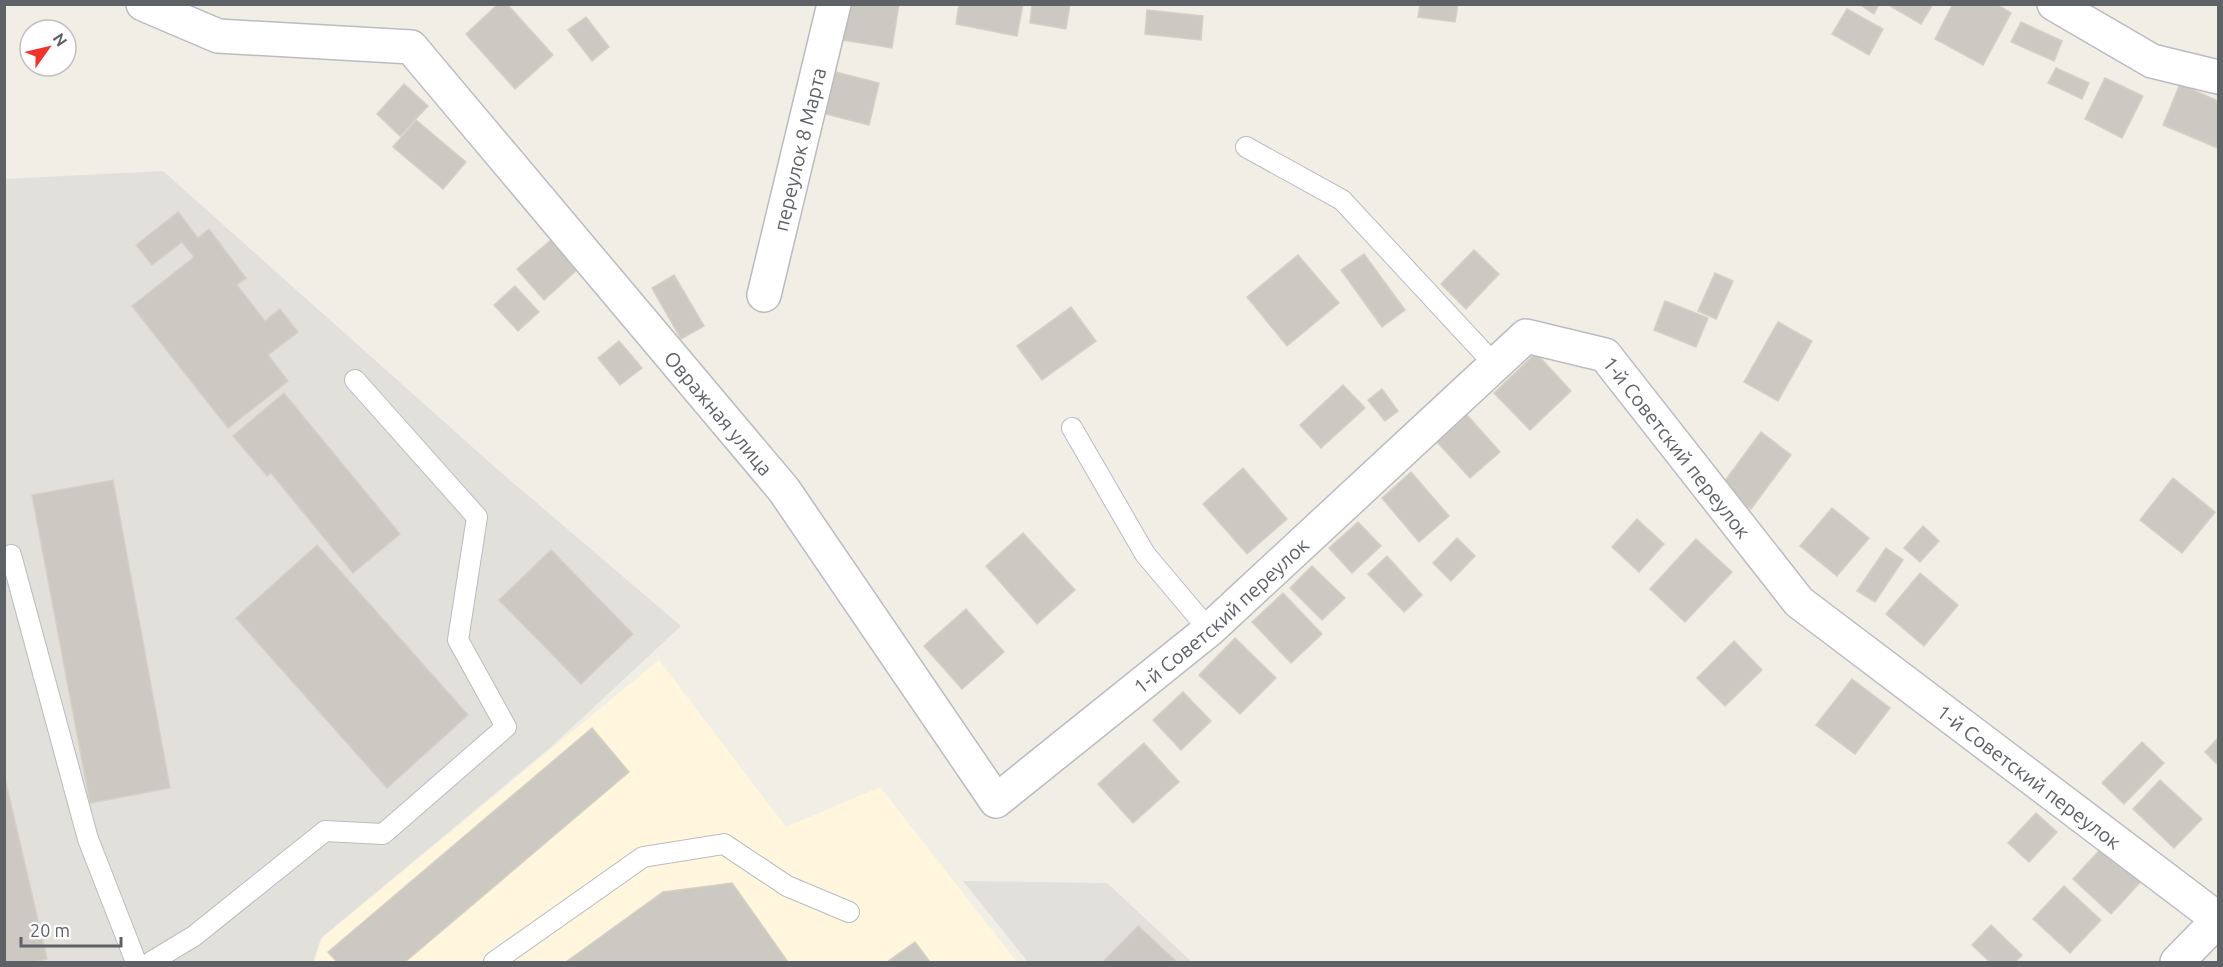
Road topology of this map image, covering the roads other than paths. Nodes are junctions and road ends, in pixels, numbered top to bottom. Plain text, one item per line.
1 (143, 4) edge
2 (834, 4) edge
3 (2054, 4) edge
4 (2218, 76) edge
5 (1246, 147) dead end
6 (765, 295) dead end
7 (1495, 365) junction
8 (355, 380) dead end
9 (1072, 428) dead end
10 (11, 555) dead end
11 (1209, 630) junction
12 (996, 801) joint
13 (849, 912) dead end
14 (2218, 919) edge
15 (136, 963) edge
16 (151, 963) edge
17 (494, 963) edge
18 (2177, 963) edge

1 - 12 street, Овражная улица
2 - 6 street, переулок 8 Марта
3 - 4 street
5 - 7 lane
7 - 11 street, 1-й Советский переулок
7 - 14 street, 1-й Советский переулок
8 - 16 lane
9 - 11 lane
10 - 15 lane
11 - 12 street, 1-й Советский переулок
13 - 17 lane
14 - 18 street

